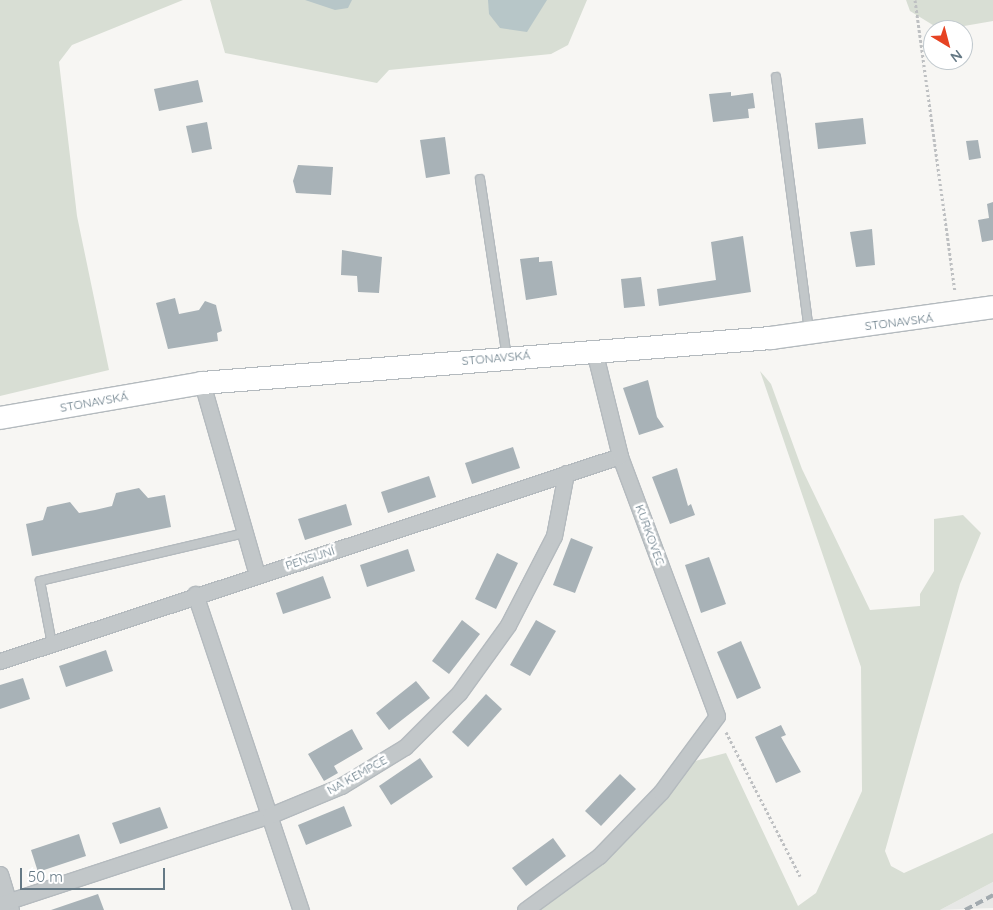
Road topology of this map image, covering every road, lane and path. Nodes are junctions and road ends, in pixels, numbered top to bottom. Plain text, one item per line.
1 (915, 0) edge
2 (776, 77) dead end
3 (480, 179) dead end
4 (993, 307) edge
5 (958, 315) junction
6 (809, 334) junction
7 (594, 350) junction
8 (507, 357) junction
9 (202, 384) junction
10 (0, 418) edge
11 (620, 456) junction
12 (566, 473) junction
13 (245, 533) junction
14 (257, 575) junction
15 (195, 594) junction
16 (52, 644) junction
17 (0, 661) edge
18 (718, 716) junction
19 (271, 816) junction
20 (0, 874) edge
21 (800, 876) dead end
22 (6, 905) edge
23 (301, 910) edge
24 (525, 910) edge

1 - 5 path
2 - 6 lane
3 - 8 lane
4 - 5 main road, STONAVSKÁ
5 - 6 main road, STONAVSKÁ
6 - 7 main road, STONAVSKÁ
7 - 8 main road, STONAVSKÁ
7 - 11 street, KURKOVEC
8 - 9 main road, STONAVSKÁ
9 - 10 main road, STONAVSKÁ
9 - 13 street
11 - 12 street, PENSIJNÍ
11 - 18 street, KURKOVEC
12 - 14 street, PENSIJNÍ
12 - 19 street, NA KEMPCE
13 - 14 street
13 - 16 lane
14 - 15 street, PENSIJNÍ
15 - 16 street, PENSIJNÍ
15 - 19 street
16 - 17 street, PENSIJNÍ
18 - 21 path
18 - 24 street
19 - 22 street, NA KEMPCE
19 - 23 street
20 - 22 street

